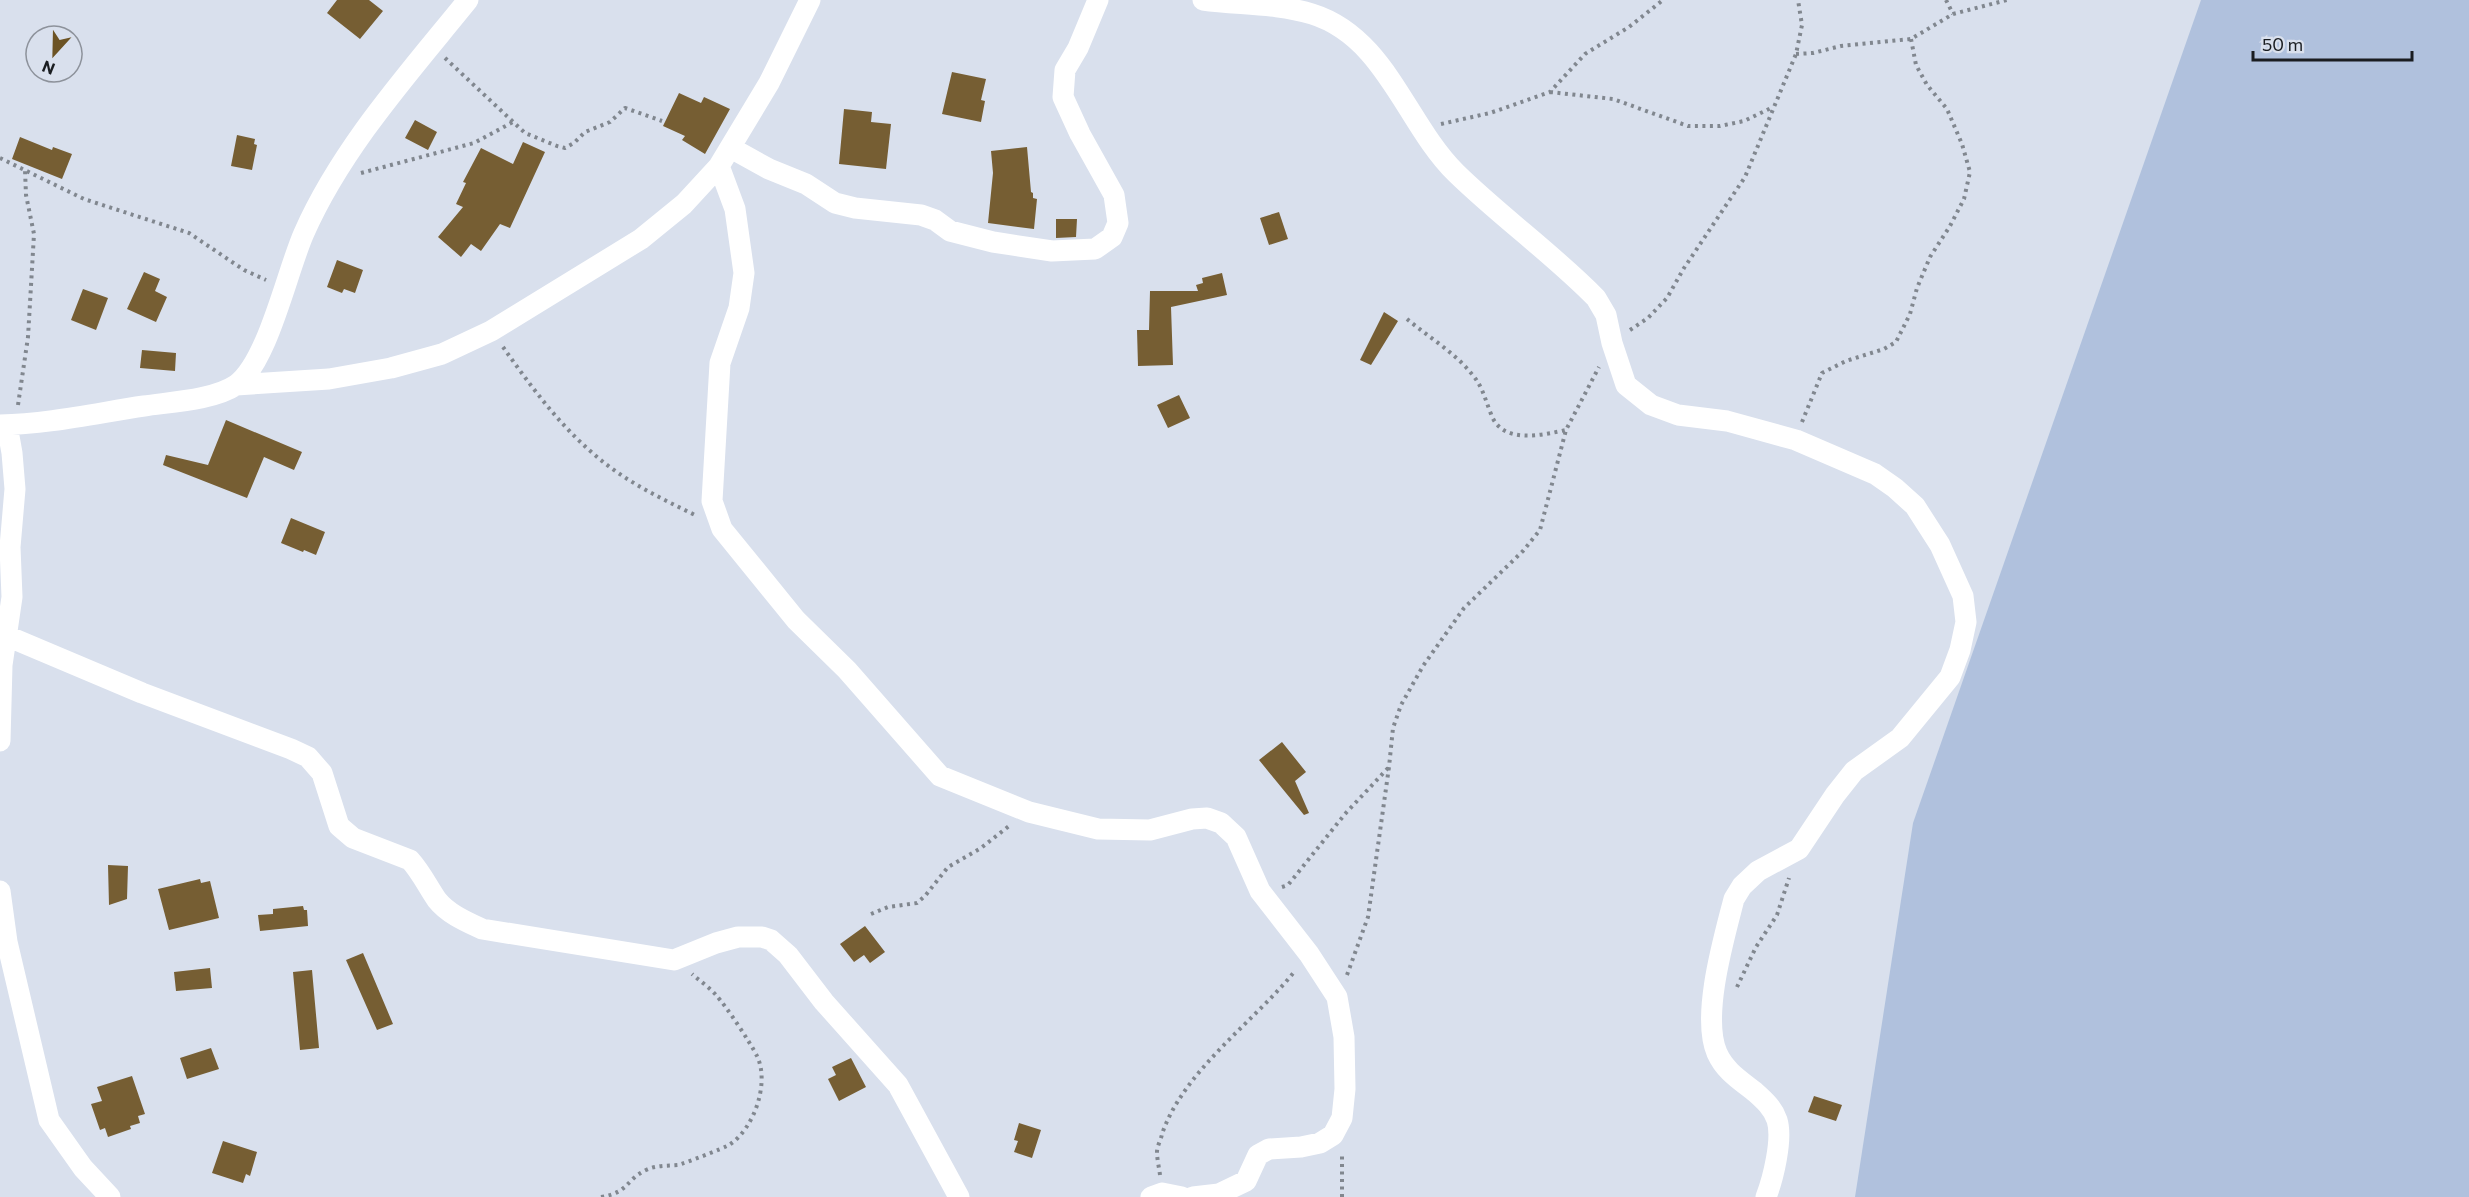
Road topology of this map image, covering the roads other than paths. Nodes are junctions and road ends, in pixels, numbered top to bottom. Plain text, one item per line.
1 (468, 0) edge
2 (810, 0) edge
3 (1098, 0) edge
4 (1203, 0) edge
5 (725, 157) junction
6 (236, 385) junction
7 (7, 424) edge
8 (7, 636) junction
9 (0, 741) edge
10 (0, 891) edge
11 (3, 942) edge
12 (1243, 1189) edge
13 (110, 1197) edge
14 (959, 1197) edge
15 (1193, 1197) edge
16 (1766, 1197) edge

1 - 6 street
2 - 5 street
3 - 5 street
4 - 16 street
5 - 6 street
5 - 12 street
6 - 7 street
7 - 8 street
8 - 9 street
8 - 14 street
10 - 11 street
11 - 13 street
12 - 15 street

